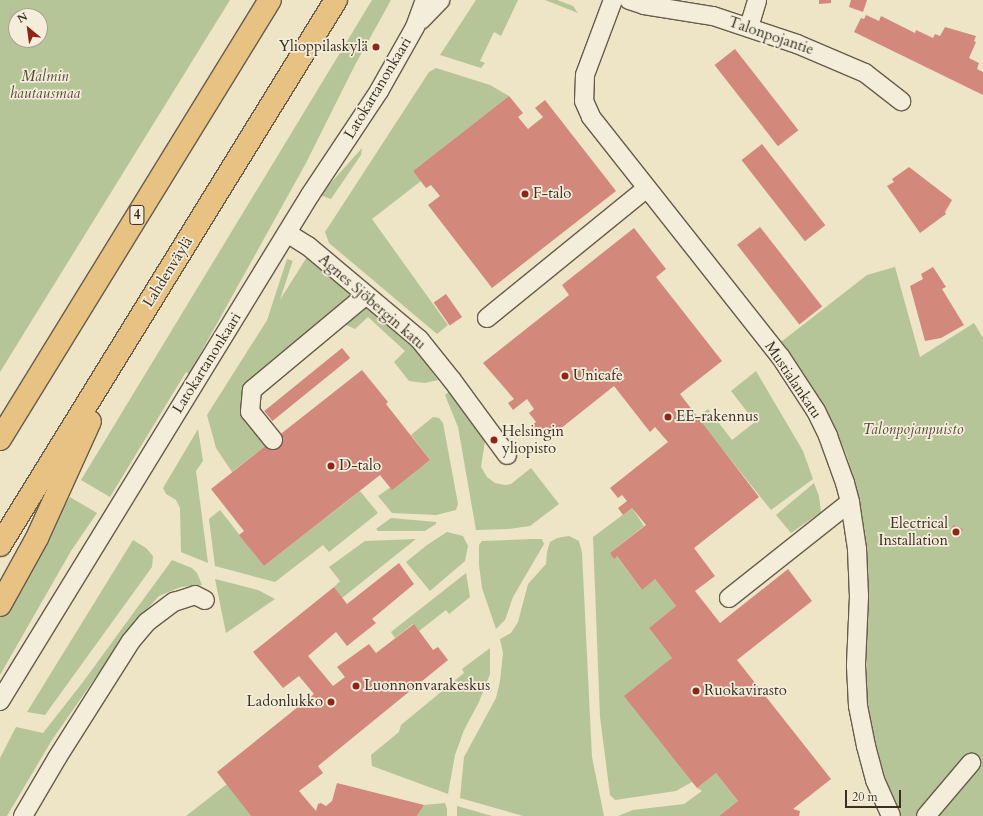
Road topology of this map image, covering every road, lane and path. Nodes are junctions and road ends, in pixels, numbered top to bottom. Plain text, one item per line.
1 (270, 0) edge
2 (336, 0) edge
3 (425, 0) edge
4 (440, 0) edge
5 (613, 0) edge
6 (629, 0) edge
7 (757, 0) edge
8 (415, 27) junction
9 (749, 27) junction
10 (901, 101) dead end
11 (647, 188) junction
12 (287, 233) junction
13 (366, 295) junction
14 (487, 318) dead end
15 (130, 333) junction
16 (2, 436) edge
17 (273, 440) dead end
18 (507, 455) dead end
19 (850, 502) junction
20 (0, 545) edge
21 (729, 598) dead end
22 (205, 600) dead end
23 (0, 605) edge
24 (0, 701) edge
25 (971, 763) dead end
26 (23, 816) edge
27 (891, 816) edge
28 (926, 816) edge

1 - 16 highway, 4
2 - 15 highway, Lahdenväylä
3 - 8 street, Latokartanonkaari
4 - 8 street, Latokartanonkaari
5 - 11 street, Mustialankatu
6 - 9 street, Talonpojantie
7 - 9 street
8 - 12 street, Latokartanonkaari
9 - 10 street, Talonpojantie
11 - 14 street
11 - 19 street, Mustialankatu
12 - 13 street, Agnes Sjöbergin katu
12 - 24 street, Latokartanonkaari
13 - 17 street
13 - 18 street, Agnes Sjöbergin katu
15 - 20 highway, Lahdenväylä
15 - 23 highway
19 - 21 street
19 - 27 street, Mustialankatu
22 - 26 street
25 - 28 street

